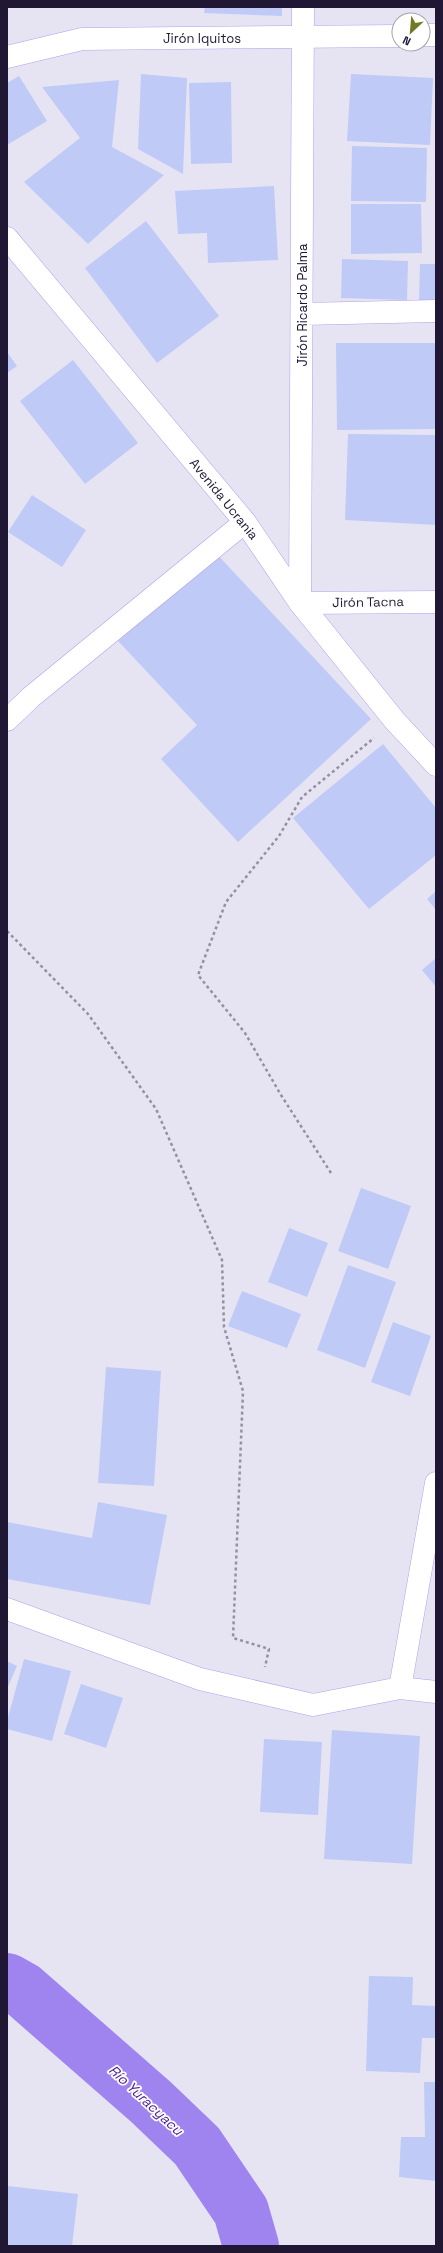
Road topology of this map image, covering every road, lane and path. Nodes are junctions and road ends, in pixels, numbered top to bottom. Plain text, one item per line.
1 (303, 7) edge
2 (391, 36) edge
3 (304, 38) junction
4 (7, 57) edge
5 (7, 238) edge
6 (436, 312) edge
7 (302, 314) junction
8 (245, 522) junction
9 (436, 602) edge
10 (300, 603) junction
11 (7, 720) edge
12 (395, 721) junction
13 (436, 765) edge
14 (7, 931) edge
15 (331, 1173) dead end
16 (436, 1483) edge
17 (7, 1609) edge
18 (400, 1688) junction
19 (436, 1692) edge
20 (259, 1693) junction

1 - 3 street, Jirón Ricardo Palma
2 - 3 street, Jirón Iquitos
3 - 4 street, Jirón Iquitos
3 - 7 street, Jirón Ricardo Palma
5 - 8 street, Avenida Ucrania
6 - 7 street
7 - 10 street, Jirón Ricardo Palma
8 - 10 street, Avenida Ucrania
8 - 11 street
9 - 10 street, Jirón Tacna
10 - 12 street, Avenida Ucrania
12 - 13 street, Avenida Ucrania
12 - 15 path
14 - 20 path
16 - 18 street
17 - 20 street
18 - 19 street
18 - 20 street

